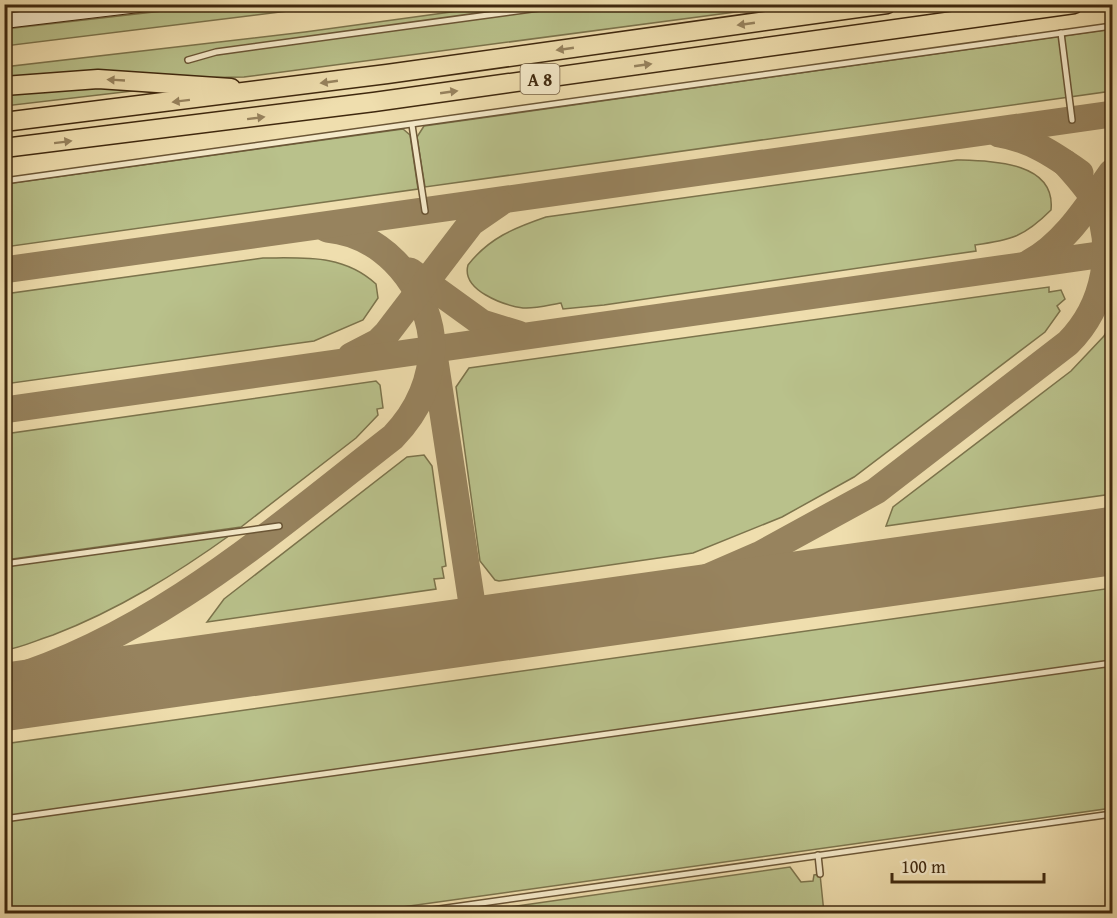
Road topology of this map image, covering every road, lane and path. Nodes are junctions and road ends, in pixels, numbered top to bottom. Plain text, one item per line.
1 (147, 4) edge
2 (568, 4) edge
3 (887, 4) edge
4 (1074, 4) edge
5 (4, 21) edge
6 (1113, 26) edge
7 (1061, 33) junction
8 (188, 60) dead end
9 (4, 86) edge
10 (260, 91) junction
11 (1072, 120) dead end
12 (4, 122) edge
13 (412, 125) junction
14 (4, 148) edge
15 (4, 181) edge
16 (425, 211) dead end
17 (279, 526) dead end
18 (4, 564) edge
19 (1113, 663) edge
20 (1113, 814) edge
21 (4, 819) edge
22 (818, 855) junction
23 (820, 874) dead end
24 (404, 914) edge

1 - 5 main road
2 - 8 lane
3 -> 10 highway, A 8
14 -> 4 highway, A 8
6 - 7 lane
7 - 11 lane
7 - 13 lane
10 -> 9 highway
10 -> 12 highway, A 8
13 - 15 lane
13 - 16 lane
17 - 18 lane
19 - 21 lane
20 - 22 lane
22 - 23 lane
22 - 24 lane

